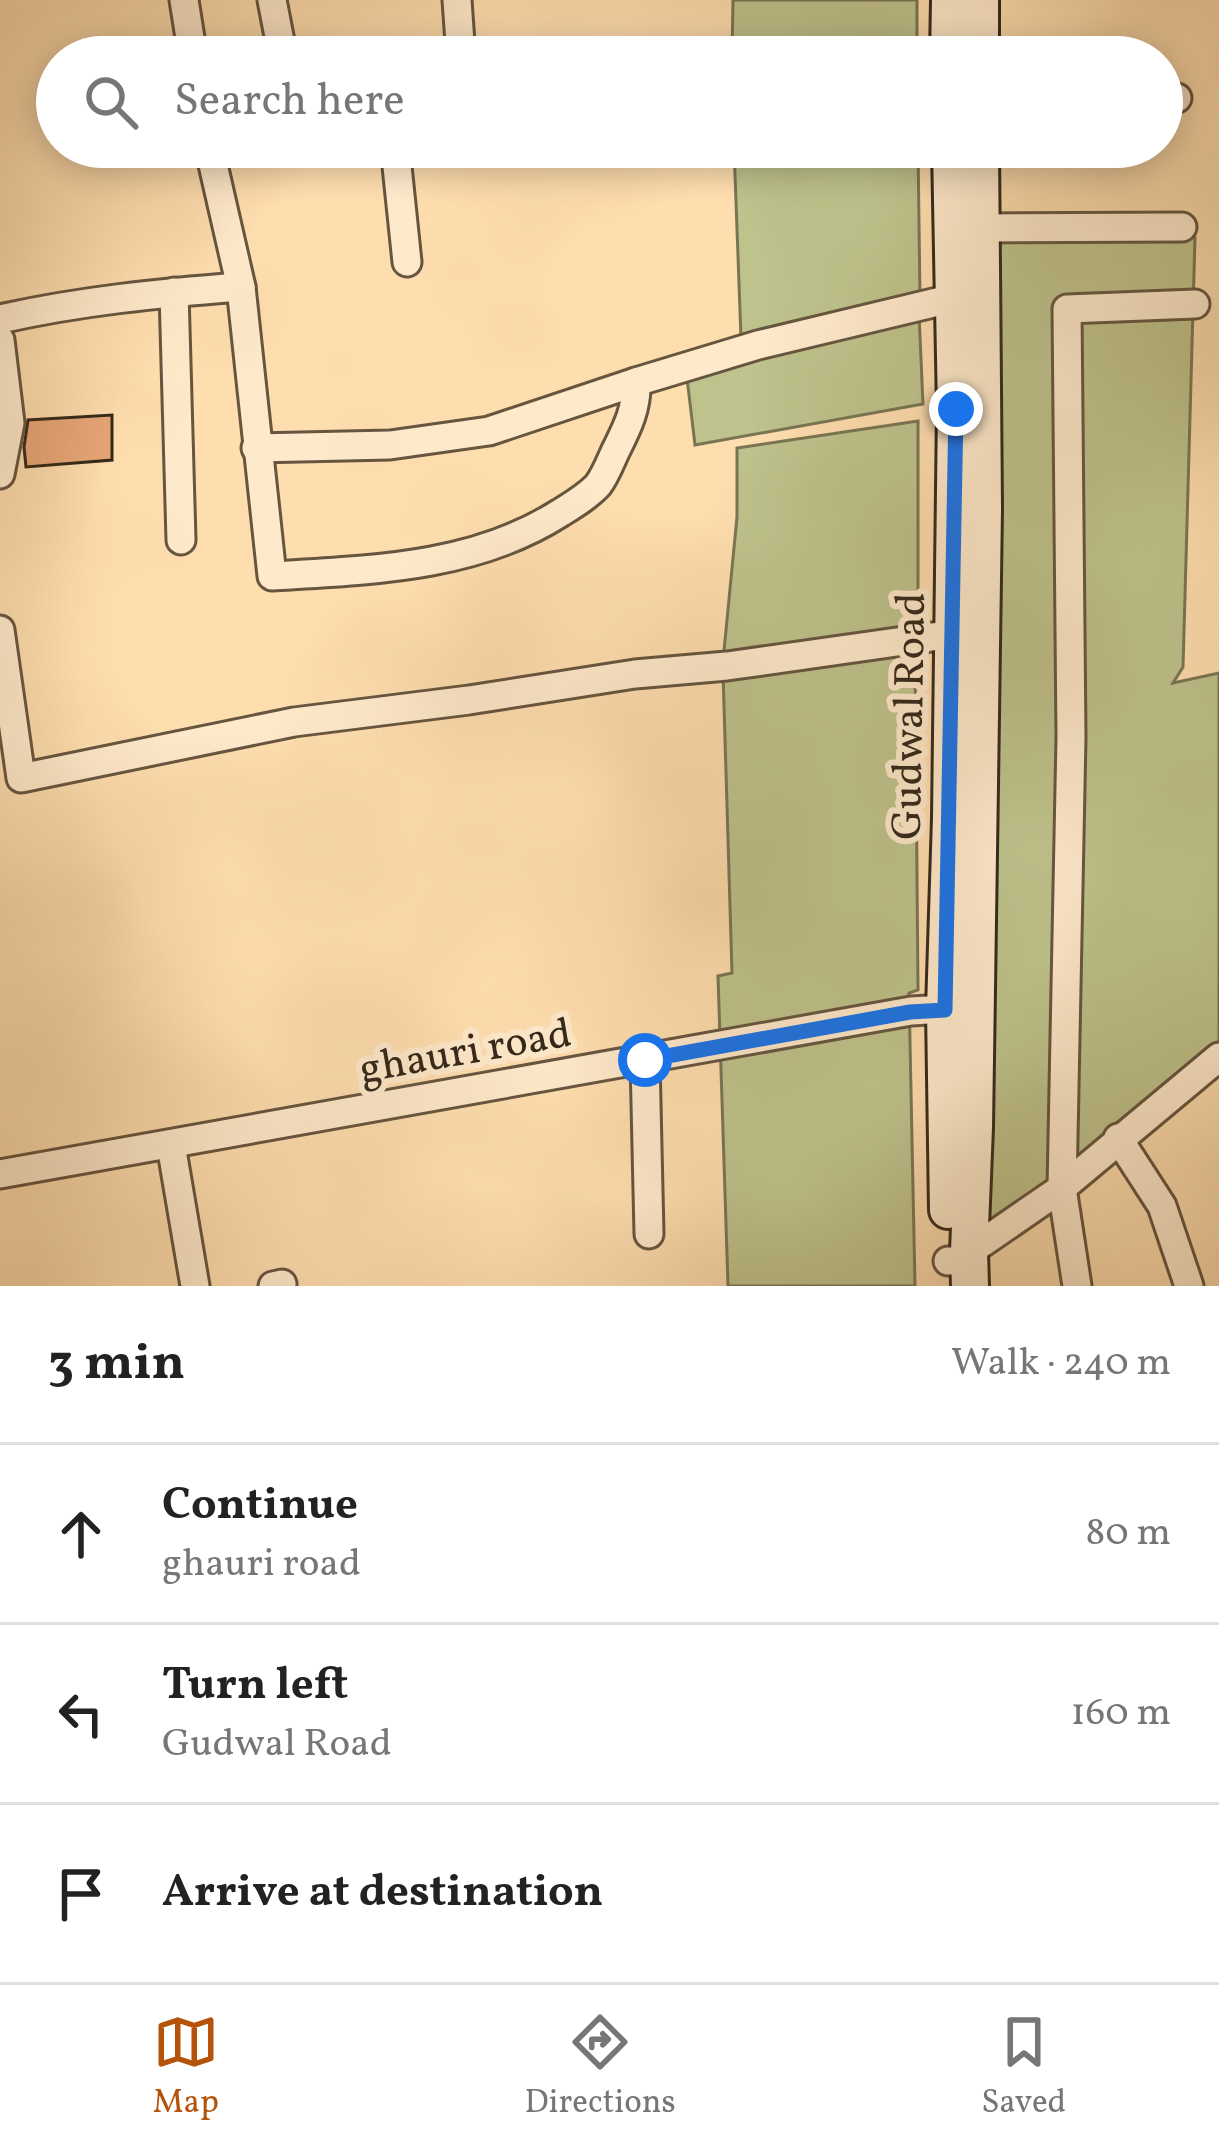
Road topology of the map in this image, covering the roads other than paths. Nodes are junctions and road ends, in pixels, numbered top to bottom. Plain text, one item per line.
1 (184, 0) edge
2 (272, 0) edge
3 (457, 0) edge
4 (950, 0) edge
5 (980, 0) edge
6 (190, 36) edge
7 (279, 36) edge
8 (460, 36) edge
9 (950, 36) edge
10 (980, 36) edge
11 (213, 168) edge
12 (397, 168) edge
13 (951, 168) edge
14 (980, 168) edge
15 (1182, 227) dead end
16 (981, 228) junction
17 (407, 262) dead end
18 (241, 287) junction
19 (174, 292) junction
20 (954, 298) junction
21 (1195, 304) dead end
22 (0, 319) edge
23 (0, 340) edge
24 (636, 382) junction
25 (256, 448) junction
26 (0, 474) edge
27 (181, 540) dead end
28 (0, 630) edge
29 (953, 634) junction
30 (4, 687) edge
31 (945, 1010) junction
32 (1219, 1057) edge
33 (645, 1060) junction
34 (1118, 1138) junction
35 (170, 1145) junction
36 (0, 1174) edge
37 (1062, 1188) junction
38 (649, 1234) dead end
39 (957, 1272) edge
40 (195, 1286) edge
41 (1078, 1286) edge
42 (1189, 1286) edge

1 - 6 street
2 - 7 street
3 - 8 street
4 - 9 main road
5 - 10 main road
11 - 18 street
12 - 17 street
13 - 20 main road, Gudwal Road
14 - 16 main road, Gudwal Road
15 - 16 street
16 - 39 main road, Gudwal Road
18 - 19 street
18 - 25 street
19 - 22 street
19 - 27 street
20 - 24 street
20 - 29 main road, Gudwal Road
21 - 37 street
23 - 26 street
24 - 25 street
24 - 25 street
28 - 30 street
29 - 30 street
29 - 31 main road, Gudwal Road
31 - 33 street, ghauri road
31 - 39 main road, Gudwal Road
32 - 34 street
33 - 35 street, ghauri road
33 - 38 street
34 - 37 street
34 - 42 street
35 - 36 street, ghauri road
35 - 40 street
37 - 39 street
37 - 41 street

